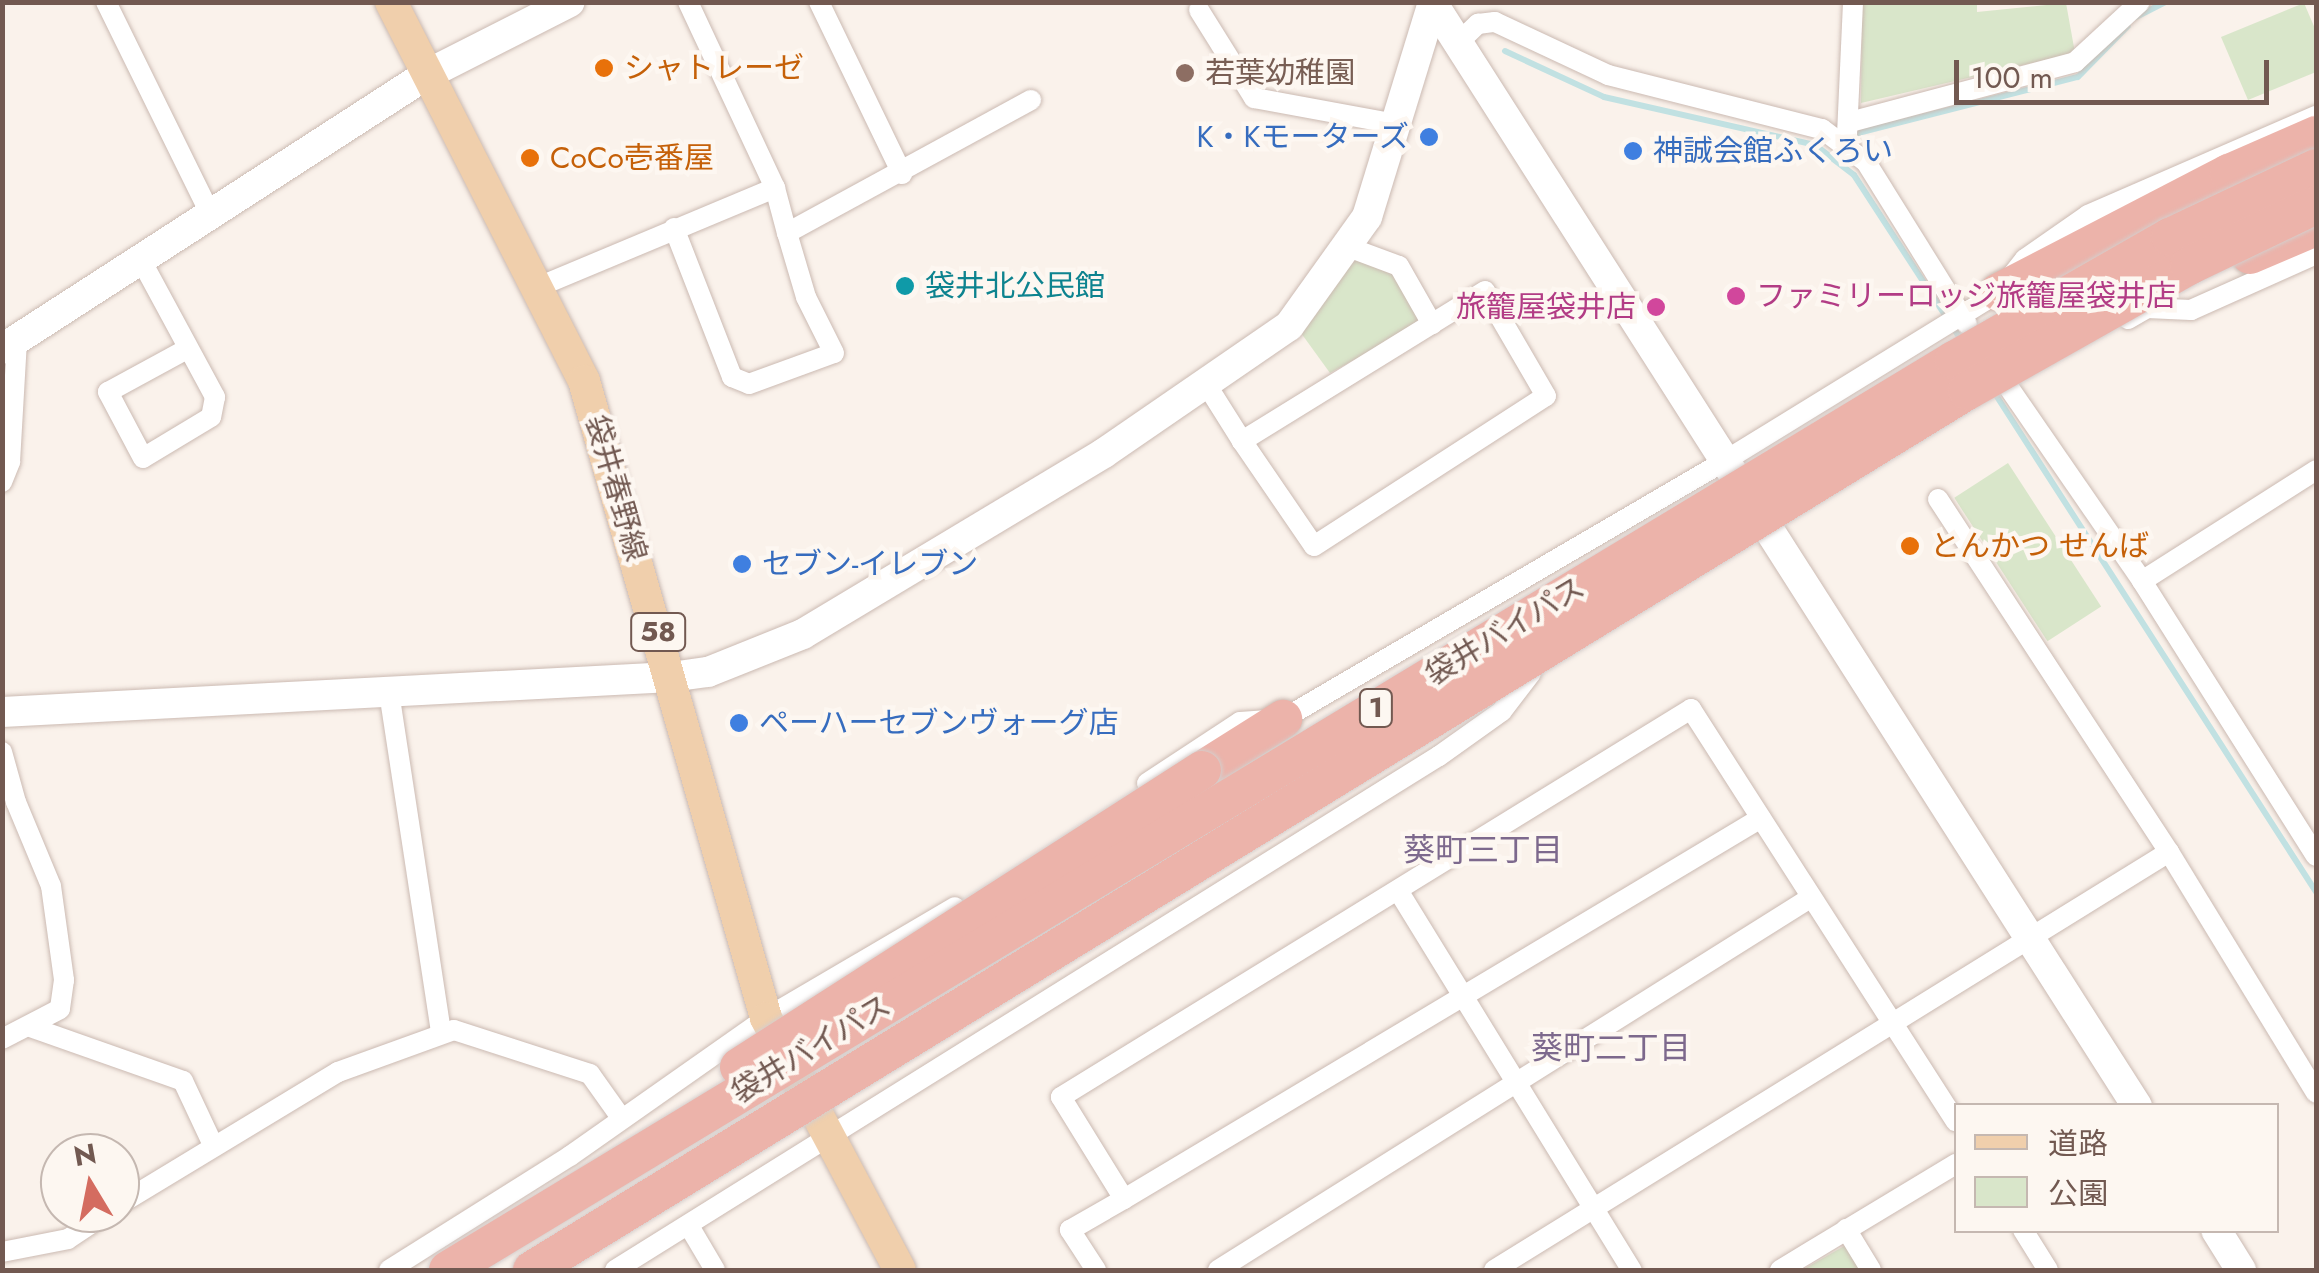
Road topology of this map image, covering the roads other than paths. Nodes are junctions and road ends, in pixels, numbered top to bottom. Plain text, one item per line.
1 (106, 2) edge
2 (391, 2) edge
3 (570, 2) edge
4 (688, 2) edge
5 (819, 2) edge
6 (1853, 2) edge
7 (2140, 2) edge
8 (1433, 3) edge
9 (1199, 10) dead end
10 (1458, 43) junction
11 (426, 75) junction
12 (1031, 100) dead end
13 (2316, 116) edge
14 (1396, 124) junction
15 (1848, 132) junction
16 (2316, 135) edge
17 (2316, 168) edge
18 (902, 174) junction
19 (775, 188) junction
20 (2316, 205) edge
21 (211, 215) junction
22 (2316, 227) edge
23 (674, 228) junction
24 (787, 232) junction
25 (1348, 247) junction
26 (2316, 254) edge
27 (141, 260) junction
28 (538, 287) junction
29 (2000, 292) junction
30 (2147, 308) junction
31 (1960, 314) junction
32 (1432, 324) junction
33 (10, 345) edge
34 (187, 348) junction
35 (1208, 387) junction
36 (2009, 388) junction
37 (1242, 442) junction
38 (1724, 462) junction
39 (2316, 470) edge
40 (2, 482) edge
41 (1938, 499) dead end
42 (1766, 530) junction
43 (2142, 581) junction
44 (670, 677) junction
45 (1521, 679) junction
46 (389, 692) junction
47 (2, 712) edge
48 (1282, 719) junction
49 (2, 752) edge
50 (1761, 818) junction
51 (2169, 852) junction
52 (2316, 856) edge
53 (1399, 892) junction
54 (1810, 898) junction
55 (2032, 939) junction
56 (1462, 992) junction
57 (766, 1018) junction
58 (1896, 1024) junction
59 (30, 1027) junction
60 (441, 1033) junction
61 (2, 1038) edge
62 (1520, 1084) junction
63 (2316, 1093) edge
64 (2135, 1103) edge
65 (622, 1118) junction
66 (1954, 1118) edge
67 (825, 1134) junction
68 (212, 1143) junction
69 (1954, 1165) edge
70 (140, 1191) edge
71 (1124, 1199) junction
72 (1592, 1208) junction
73 (532, 1220) junction
74 (689, 1226) junction
75 (1846, 1229) junction
76 (76, 1233) edge
77 (2026, 1233) edge
78 (2218, 1233) edge
79 (2, 1252) edge
80 (389, 1270) edge
81 (448, 1270) edge
82 (536, 1270) edge
83 (615, 1270) edge
84 (715, 1270) edge
85 (900, 1270) edge
86 (1096, 1270) edge
87 (1218, 1270) edge
88 (1494, 1270) edge
89 (1632, 1270) edge
90 (1780, 1270) edge
91 (1871, 1270) edge
92 (2048, 1270) edge
93 (2241, 1270) edge

1 - 21 street
2 - 11 main road, 袋井春野線 / 58
3 - 11 street
4 - 19 street
5 - 18 street
6 - 15 street
7 - 15 street
8 - 10 street
8 - 14 street
9 - 14 street
10 - 15 street
10 - 38 street
11 - 21 street
11 - 28 main road, 袋井春野線 / 58
12 - 18 street
13 - 29 street
14 - 25 street
15 - 31 street
16 - 29 highway
17 - 73 highway, 袋井バイパス / 1, bridge
18 - 24 street
19 - 23 street
19 - 24 street
20 - 82 highway, 袋井バイパス / 1, bridge
21 - 27 street
22 - 30 highway
23 - 24 street
23 - 28 street
25 - 32 street
25 - 35 street
26 - 30 street
27 - 33 street
27 - 34 street
28 - 44 main road, 袋井春野線 / 58
29 - 31 street
30 - 36 street
31 - 36 street
31 - 38 street
32 - 37 street
32 - 37 street
33 - 40 street
34 - 34 street
35 - 37 street
35 - 44 street
36 - 42 street
36 - 43 street
38 - 42 street
38 - 48 street
39 - 43 street
41 - 51 street
42 - 45 street
42 - 55 street
43 - 52 street
44 - 46 street
44 - 57 main road, 袋井春野線 / 58
45 - 67 street
45 - 82 highway, bridge
46 - 47 street
46 - 60 street
48 - 57 street
48 - 73 highway, bridge
49 - 59 street
50 - 53 street
50 - 54 street
50 - 56 street
51 - 55 street
51 - 63 street
53 - 56 street
53 - 71 street
54 - 58 street
54 - 62 street
55 - 58 street
55 - 64 street
56 - 62 street
56 - 71 street
57 - 65 street
57 - 67 main road, 袋井春野線 / 58
58 - 66 street
58 - 72 street
59 - 61 street
59 - 68 street
60 - 65 street
60 - 68 street
62 - 72 street
62 - 87 street
65 - 80 street
67 - 74 street
67 - 85 main road, 袋井春野線 / 58
68 - 70 street
69 - 75 street
71 - 86 street
72 - 88 street
72 - 89 street
73 - 81 highway, 袋井バイパス / 1, bridge
74 - 83 street
74 - 84 street
75 - 90 street
75 - 91 street
76 - 79 street
77 - 92 street
78 - 93 street

